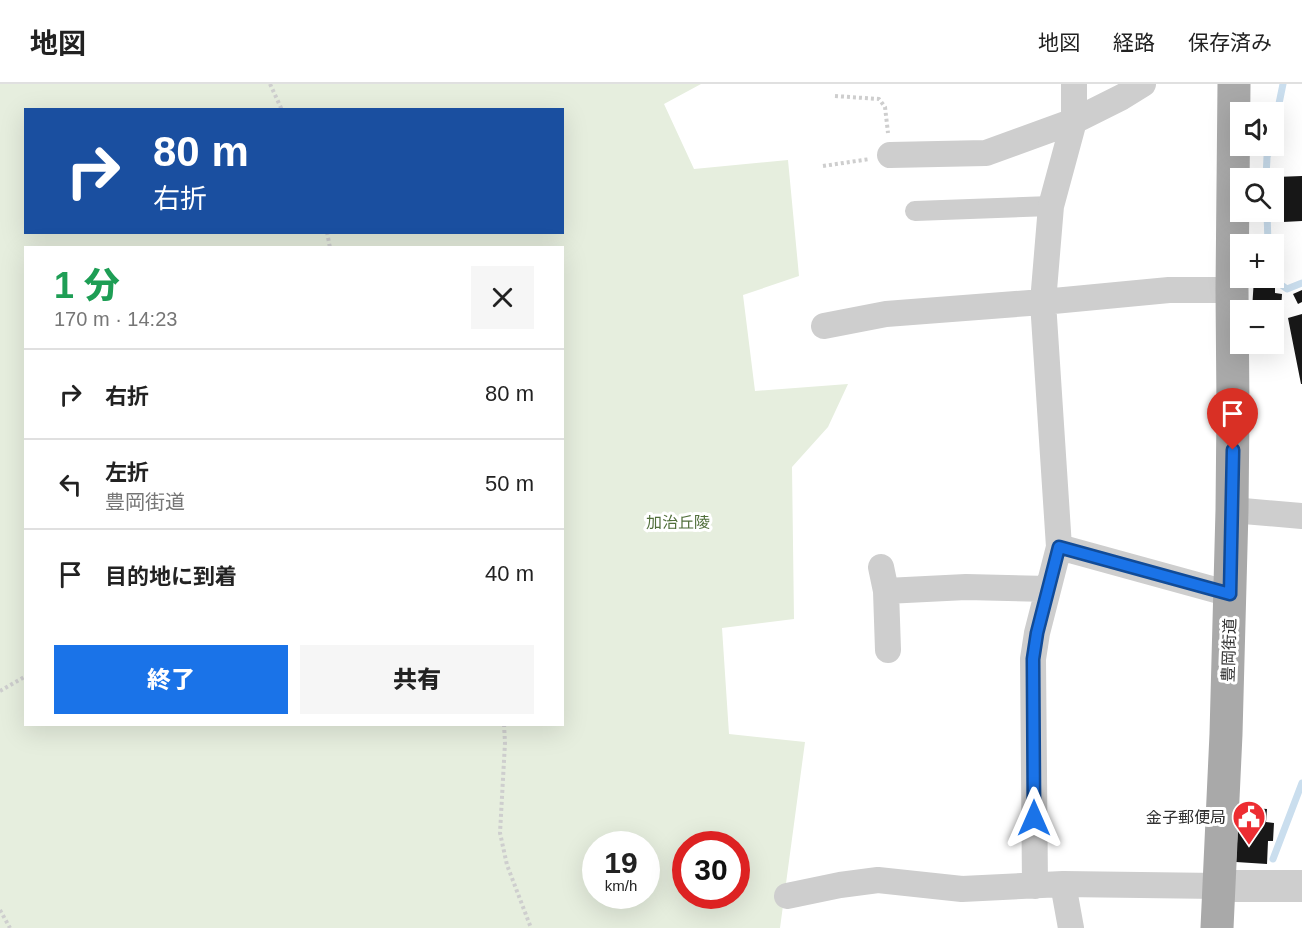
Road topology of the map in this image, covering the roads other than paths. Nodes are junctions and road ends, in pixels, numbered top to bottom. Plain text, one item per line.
1 (1074, 84) edge
2 (1143, 84) edge
3 (1234, 84) edge
4 (1074, 121) junction
5 (890, 155) road end
6 (1051, 206) junction
7 (915, 212) dead end
8 (1232, 290) junction
9 (1042, 302) junction
10 (824, 326) dead end
11 (1232, 510) junction
12 (1302, 516) edge
13 (1059, 547) junction
14 (1048, 589) junction
15 (1230, 594) junction
16 (888, 650) dead end
17 (1064, 884) junction
18 (1035, 886) junction
19 (1218, 886) junction
20 (1302, 886) edge
21 (787, 896) dead end
22 (1071, 928) edge
23 (1217, 928) edge

1 - 4 street
2 - 4 street
3 - 8 main road, 豊岡街道
4 - 5 street
4 - 6 street
6 - 7 street
6 - 9 street
8 - 9 street
8 - 11 main road, 豊岡街道
9 - 10 street
9 - 13 street
11 - 12 street
11 - 15 main road, 豊岡街道
13 - 14 street
13 - 15 street
14 - 16 street
14 - 18 street
15 - 19 main road, 豊岡街道
17 - 18 street
17 - 19 street
17 - 22 street
18 - 21 street
19 - 20 street
19 - 23 main road, 豊岡街道

